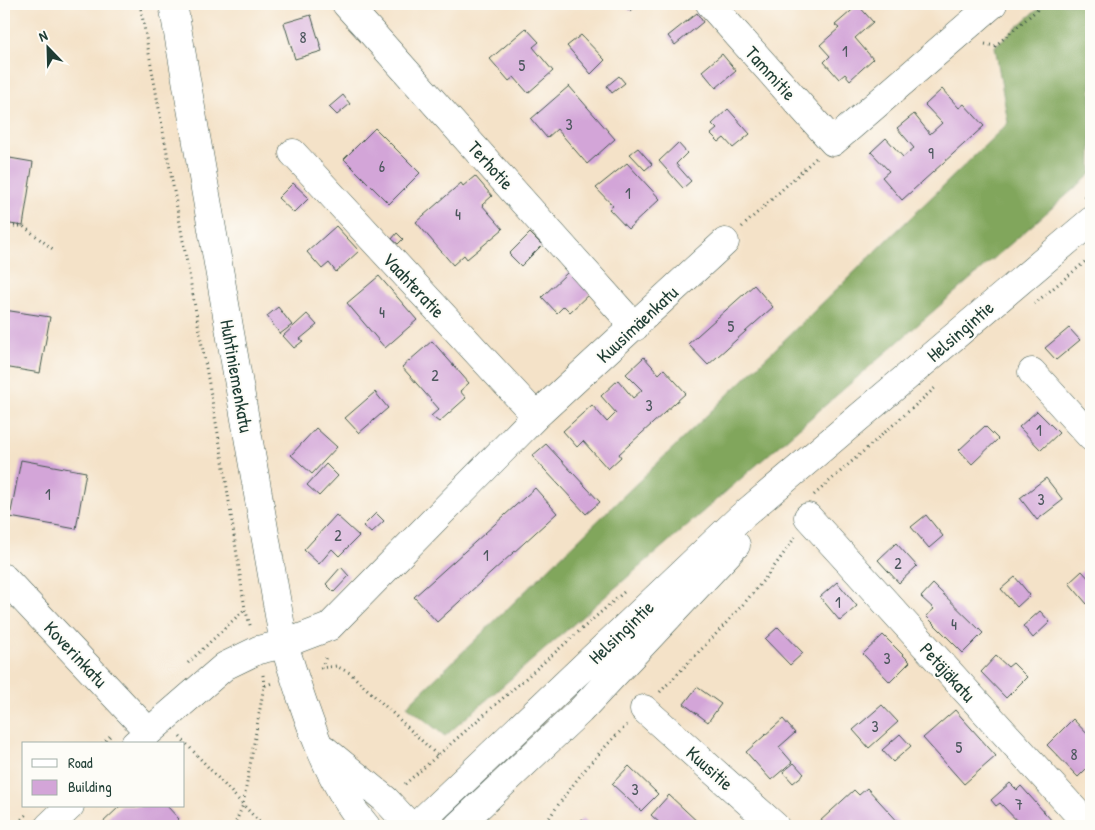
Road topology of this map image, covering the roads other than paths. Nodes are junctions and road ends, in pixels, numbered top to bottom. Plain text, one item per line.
1 (173, 4) edge
2 (346, 4) edge
3 (710, 4) edge
4 (994, 4) edge
5 (293, 154) dead end
6 (1091, 221) edge
7 (725, 242) road end
8 (635, 327) junction
9 (1032, 372) dead end
10 (536, 416) junction
11 (1091, 437) edge
12 (831, 443) junction
13 (808, 517) dead end
14 (4, 578) edge
15 (284, 644) junction
16 (644, 709) dead end
17 (580, 711) junction
18 (149, 731) edge
19 (320, 744) junction
20 (68, 808) edge
21 (49, 826) edge
22 (366, 826) edge
23 (410, 826) edge
24 (416, 826) edge
25 (458, 826) edge
26 (486, 826) edge
27 (775, 826) edge
28 (1089, 826) edge

1 - 15 street, Huhtiniemenkatu
2 - 8 street, Terhotie
3 - 4 street, Tammitie
5 - 10 street, Vaahteratie
6 - 12 street, Helsingintie
7 - 8 street, Kuusimäenkatu
8 - 10 street, Kuusimäenkatu
9 - 11 street
10 - 15 street, Kuusimäenkatu
12 - 17 street, Helsingintie
12 - 24 street, Helsingintie
13 - 28 street, Petäjäkatu
14 - 18 street, Koverinkatu
15 - 18 street, Kuusimäenkatu
15 - 19 street, Huhtiniemenkatu
16 - 27 street, Kuusitie
17 - 25 street, Helsingintie
17 - 26 street
19 - 22 street, Huhtiniemenkatu
19 - 23 street, Huhtiniemenkatu
20 - 21 street

